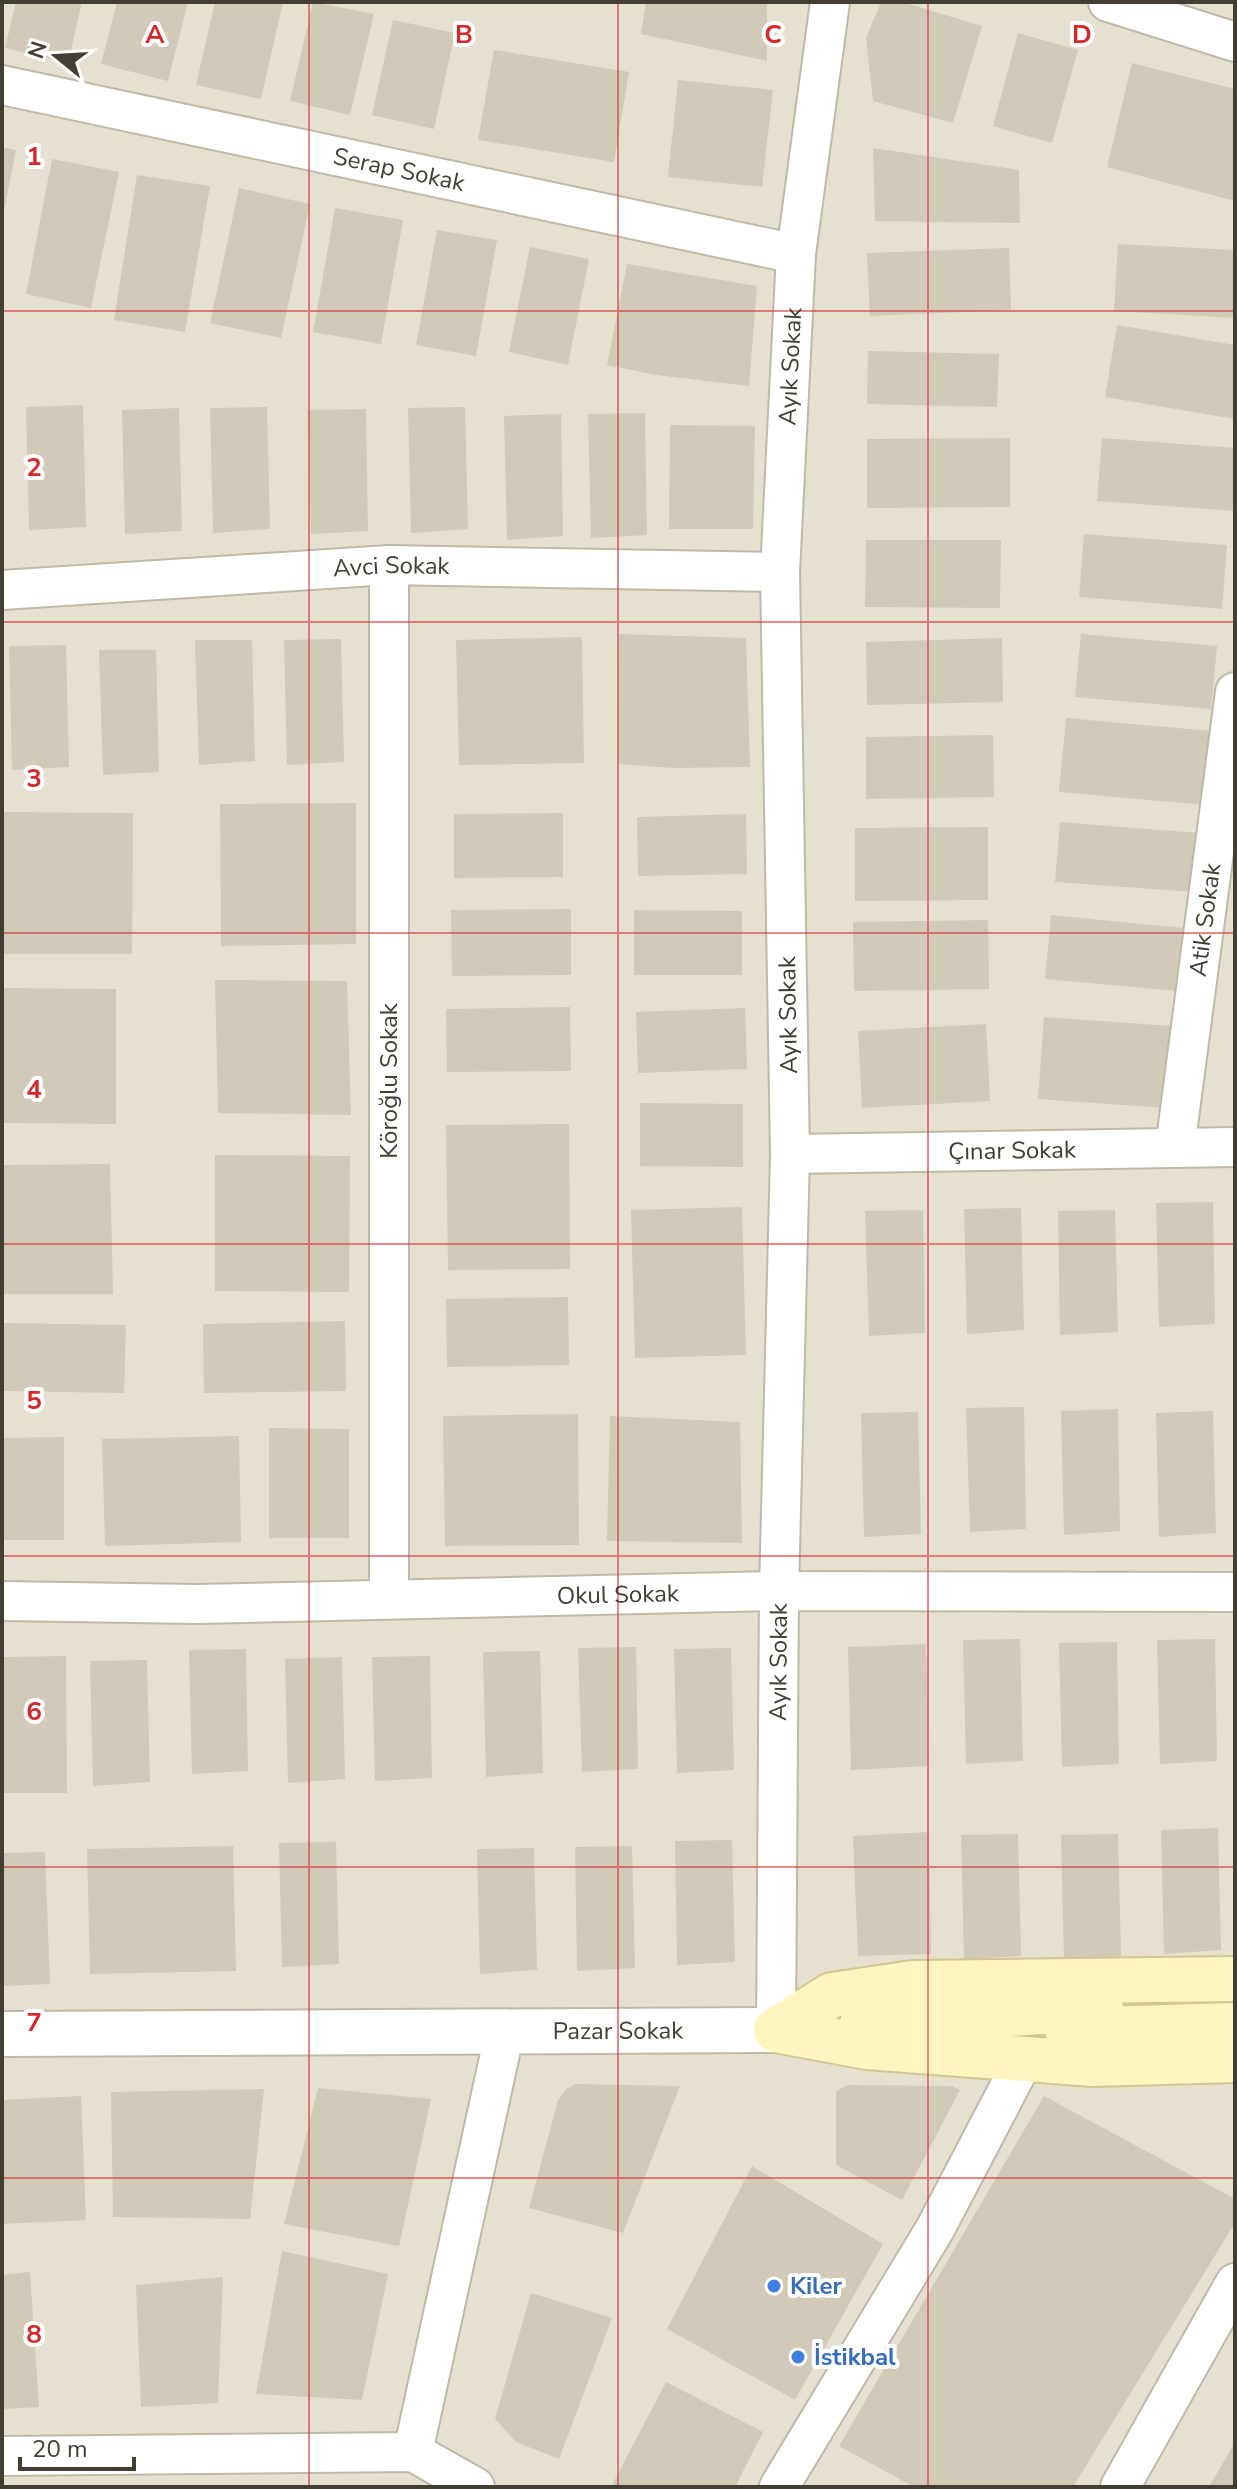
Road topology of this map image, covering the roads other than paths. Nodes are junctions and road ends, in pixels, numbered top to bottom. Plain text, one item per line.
1 (830, 2) edge
2 (1108, 2) edge
3 (1235, 42) edge
4 (2, 85) edge
5 (796, 254) junction
6 (389, 565) junction
7 (780, 572) junction
8 (2, 590) edge
9 (1235, 692) edge
10 (1235, 1147) edge
11 (1175, 1148) junction
12 (790, 1154) junction
13 (779, 1591) junction
14 (1235, 1592) edge
15 (389, 1597) junction
16 (2, 1601) edge
17 (1235, 1979) edge
18 (1235, 2004) edge
19 (1235, 2025) edge
20 (776, 2030) junction
21 (505, 2031) junction
22 (2, 2034) edge
23 (1024, 2059) junction
24 (1235, 2060) edge
25 (1235, 2283) edge
26 (413, 2452) junction
27 (2, 2456) edge
28 (475, 2487) edge
29 (779, 2487) edge
30 (1120, 2487) edge

1 - 5 street, Ayık Sokak
2 - 3 street
4 - 5 street, Serap Sokak
5 - 7 street, Ayık Sokak
6 - 7 street, Avci Sokak
6 - 8 street, Avci Sokak
6 - 15 street, Köroğlu Sokak
7 - 12 street, Ayık Sokak
9 - 11 street, Atik Sokak
10 - 11 street, Çınar Sokak
11 - 12 street, Çınar Sokak
12 - 13 street, Ayık Sokak
13 - 14 street, Okul Sokak
13 - 15 street, Okul Sokak
13 - 20 street, Ayık Sokak
15 - 16 street, Okul Sokak
17 - 20 main road
18 - 20 main road
19 - 20 main road, Pazar Sokak
20 - 21 street, Pazar Sokak
20 - 23 main road
21 - 22 street, Pazar Sokak
21 - 26 street
23 - 24 main road
23 - 29 street
25 - 30 street
26 - 27 street
26 - 28 street

